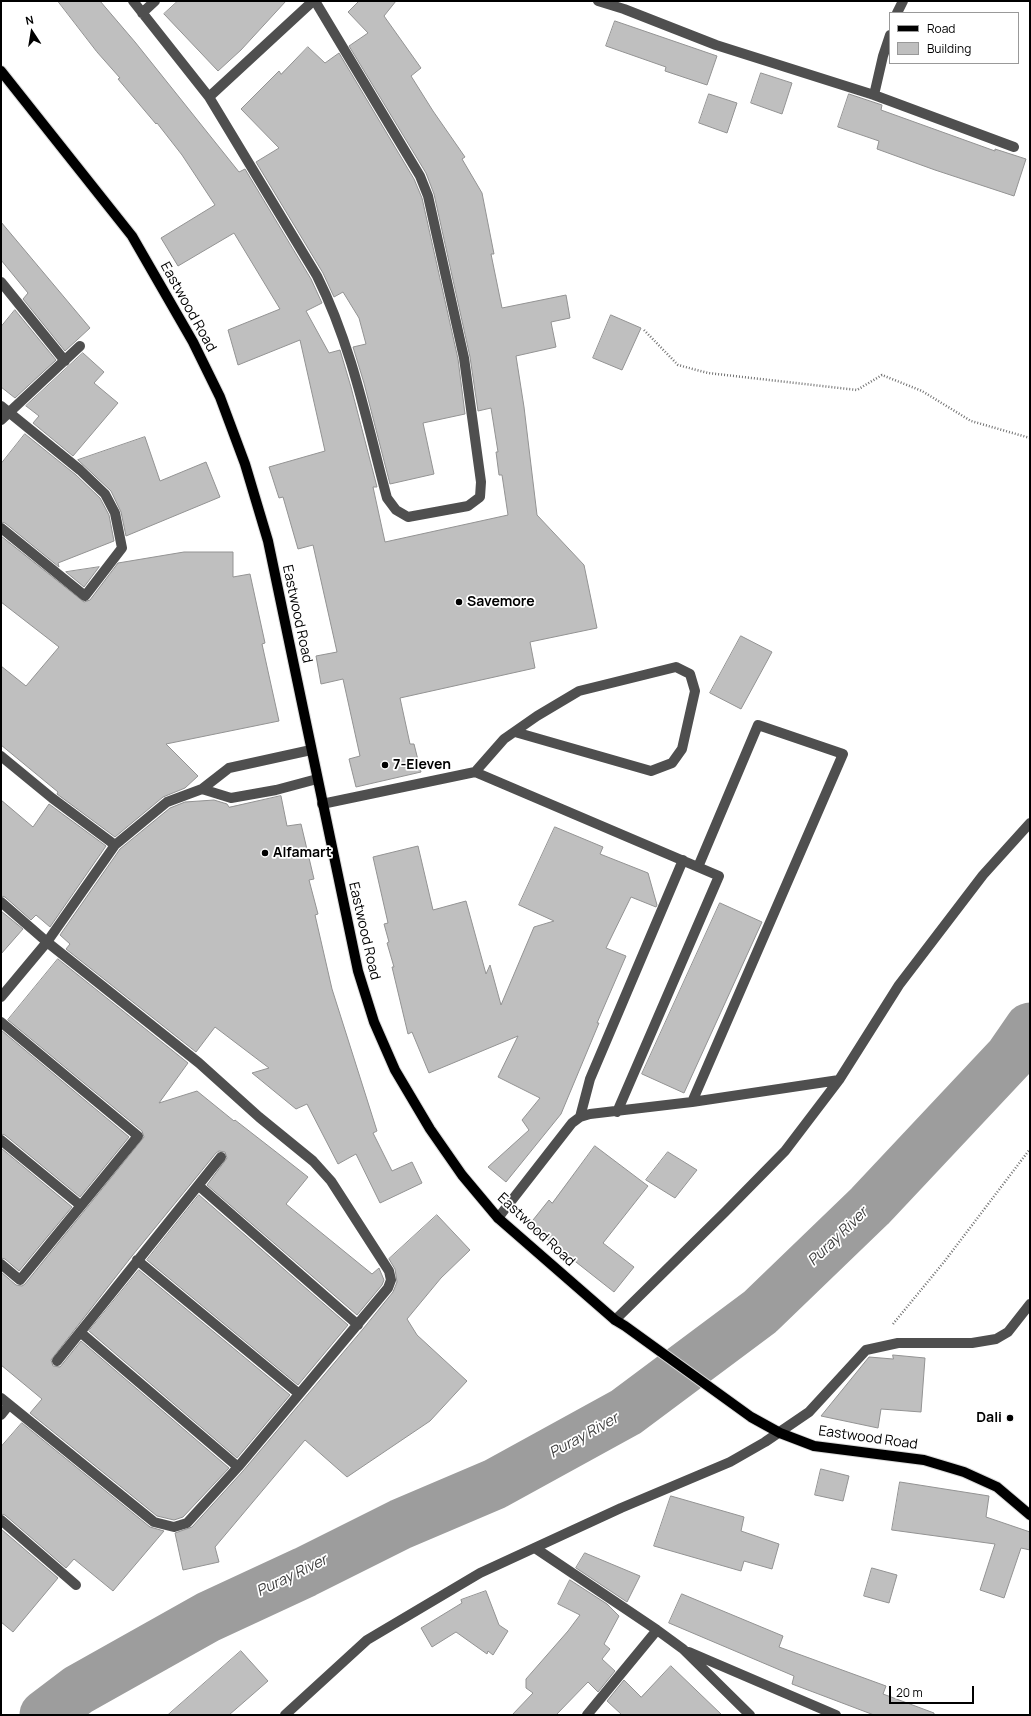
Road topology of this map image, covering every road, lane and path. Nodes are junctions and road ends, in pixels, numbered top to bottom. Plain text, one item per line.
1 (133, 1) edge
2 (155, 1) edge
3 (314, 1) edge
4 (598, 1) edge
5 (903, 1) edge
6 (898, 12) edge
7 (142, 13) junction
8 (889, 38) edge
9 (1, 71) edge
10 (874, 95) junction
11 (209, 97) junction
12 (1014, 146) dead end
13 (3, 288) edge
14 (644, 330) dead end
15 (80, 346) dead end
16 (65, 361) junction
17 (5, 409) edge
18 (1, 420) edge
19 (1030, 438) edge
20 (1, 528) edge
21 (515, 732) junction
22 (311, 750) junction
23 (1, 756) edge
24 (475, 772) junction
25 (317, 780) junction
26 (202, 789) junction
27 (322, 804) junction
28 (1030, 823) edge
29 (115, 845) junction
30 (683, 860) junction
31 (698, 867) junction
32 (1, 902) edge
33 (47, 942) junction
34 (1, 997) edge
35 (1, 1022) edge
36 (839, 1080) junction
37 (692, 1102) junction
38 (618, 1112) junction
39 (580, 1117) junction
40 (1, 1140) edge
41 (1030, 1149) edge
42 (221, 1157) dead end
43 (199, 1186) junction
44 (80, 1205) junction
45 (498, 1218) junction
46 (137, 1260) junction
47 (1, 1264) edge
48 (1030, 1304) edge
49 (615, 1320) junction
50 (358, 1325) junction
51 (80, 1332) junction
52 (874, 1347) junction
53 (57, 1361) dead end
54 (298, 1394) junction
55 (1, 1398) edge
56 (9, 1405) junction
57 (1, 1415) edge
58 (780, 1433) junction
59 (238, 1467) junction
60 (1030, 1515) edge
61 (1, 1520) edge
62 (535, 1548) junction
63 (76, 1584) dead end
64 (657, 1630) junction
65 (683, 1649) junction
66 (285, 1715) edge
67 (588, 1715) edge
68 (750, 1715) edge
69 (836, 1715) edge

1 - 7 street
2 - 7 street
3 - 11 street
3 - 11 street
4 - 10 street
5 - 6 street
7 - 11 street
8 - 10 street
9 - 22 main road, Eastwood Road
10 - 12 street
13 - 16 street
14 - 19 path
15 - 16 street
16 - 17 street
17 - 18 street
17 - 20 street
21 - 21 street
21 - 24 street
22 - 25 main road, Eastwood Road
22 - 26 street
23 - 29 street
24 - 27 street
24 - 30 street
25 - 26 street
25 - 27 main road, Eastwood Road
26 - 29 street
27 - 45 main road, Eastwood Road
28 - 36 street
29 - 33 street
30 - 31 street
30 - 39 street
31 - 37 street
31 - 38 street
32 - 33 street
33 - 34 street
33 - 50 street
35 - 44 street
36 - 37 street
36 - 49 street
37 - 38 street
38 - 39 street
39 - 45 street
40 - 44 street
41 - 52 path
42 - 43 street
43 - 46 street
43 - 50 street
44 - 47 street
45 - 49 main road, Eastwood Road
46 - 51 street
46 - 54 street
48 - 52 street
49 - 58 main road, Eastwood Road
50 - 54 street
51 - 53 street
51 - 59 street
52 - 58 street
54 - 59 street
55 - 56 street
56 - 57 street
56 - 59 street
58 - 60 main road, Eastwood Road
58 - 62 street
61 - 63 street
62 - 64 street
62 - 66 street
64 - 65 street
64 - 67 street
65 - 68 street
65 - 69 street

